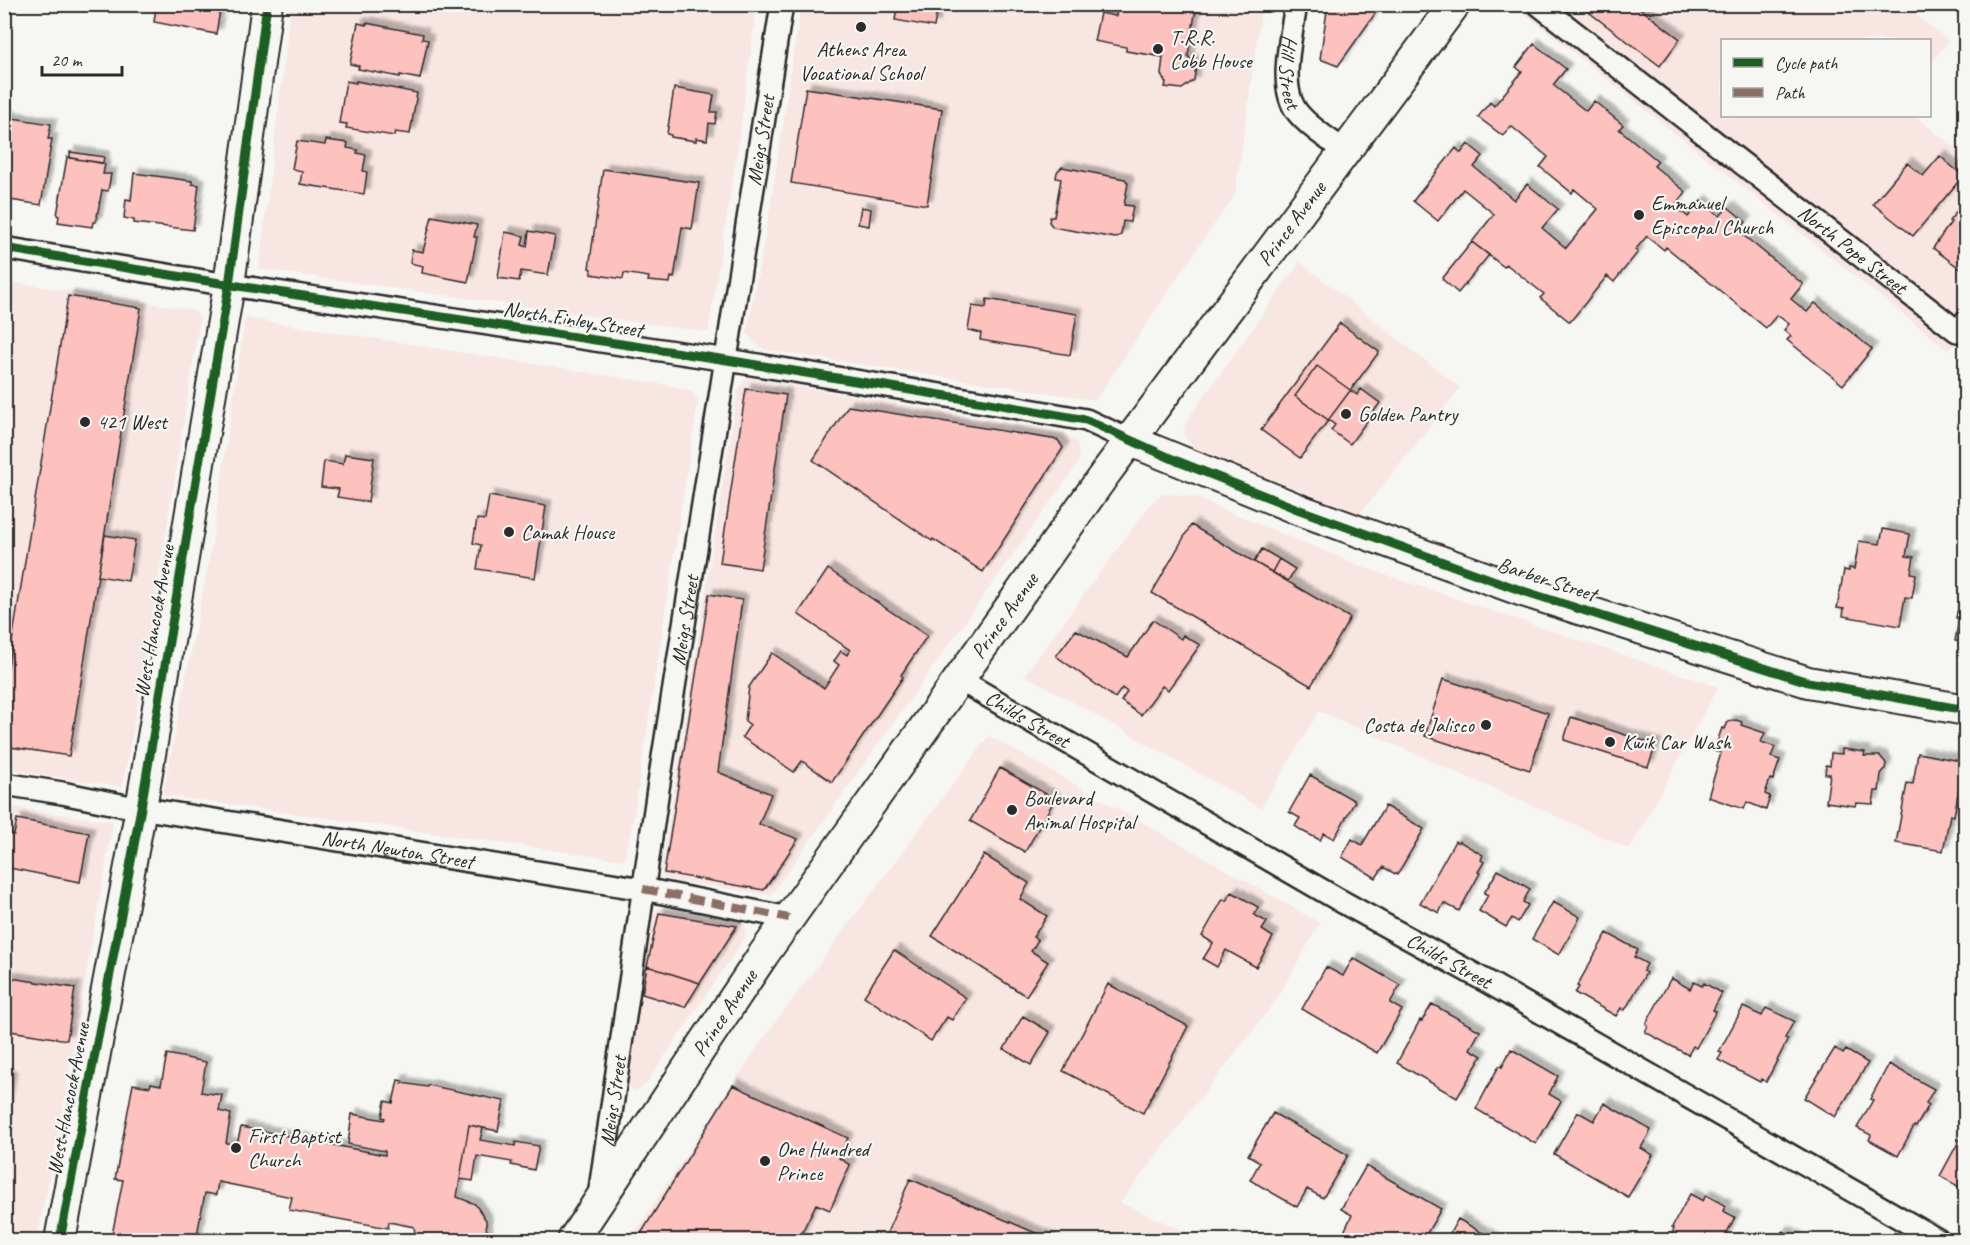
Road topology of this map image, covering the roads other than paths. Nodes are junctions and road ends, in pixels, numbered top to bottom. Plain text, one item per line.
1 (267, 4) edge
2 (782, 4) edge
3 (1296, 4) edge
4 (1455, 4) edge
5 (1538, 4) edge
6 (1344, 151) junction
7 (4, 248) edge
8 (229, 285) junction
9 (1965, 322) edge
10 (727, 360) junction
11 (1131, 441) junction
12 (960, 680) junction
13 (1965, 710) edge
14 (4, 784) edge
15 (141, 808) junction
16 (644, 889) junction
17 (789, 918) junction
18 (598, 1202) junction
19 (60, 1240) edge
20 (573, 1240) edge
21 (1938, 1240) edge

1 - 8 street, West Hancock Avenue
2 - 10 street, Meigs Street
3 - 6 street, Hill Street
4 - 6 street, Prince Avenue
5 - 9 street, North Pope Street
6 - 11 street, Prince Avenue
7 - 8 street, North Finley Street
8 - 10 street, North Finley Street
8 - 15 street, West Hancock Avenue
10 - 11 street, North Finley Street
10 - 16 street, Meigs Street
11 - 12 street, Prince Avenue
11 - 13 street, Barber Street
12 - 17 street, Prince Avenue
12 - 21 street, Childs Street
14 - 15 street, North Newton Street
15 - 16 street, North Newton Street
15 - 19 street, West Hancock Avenue
16 - 17 street, North Newton Street
16 - 18 street, Meigs Street
17 - 18 street, Prince Avenue
18 - 20 street, Prince Avenue

